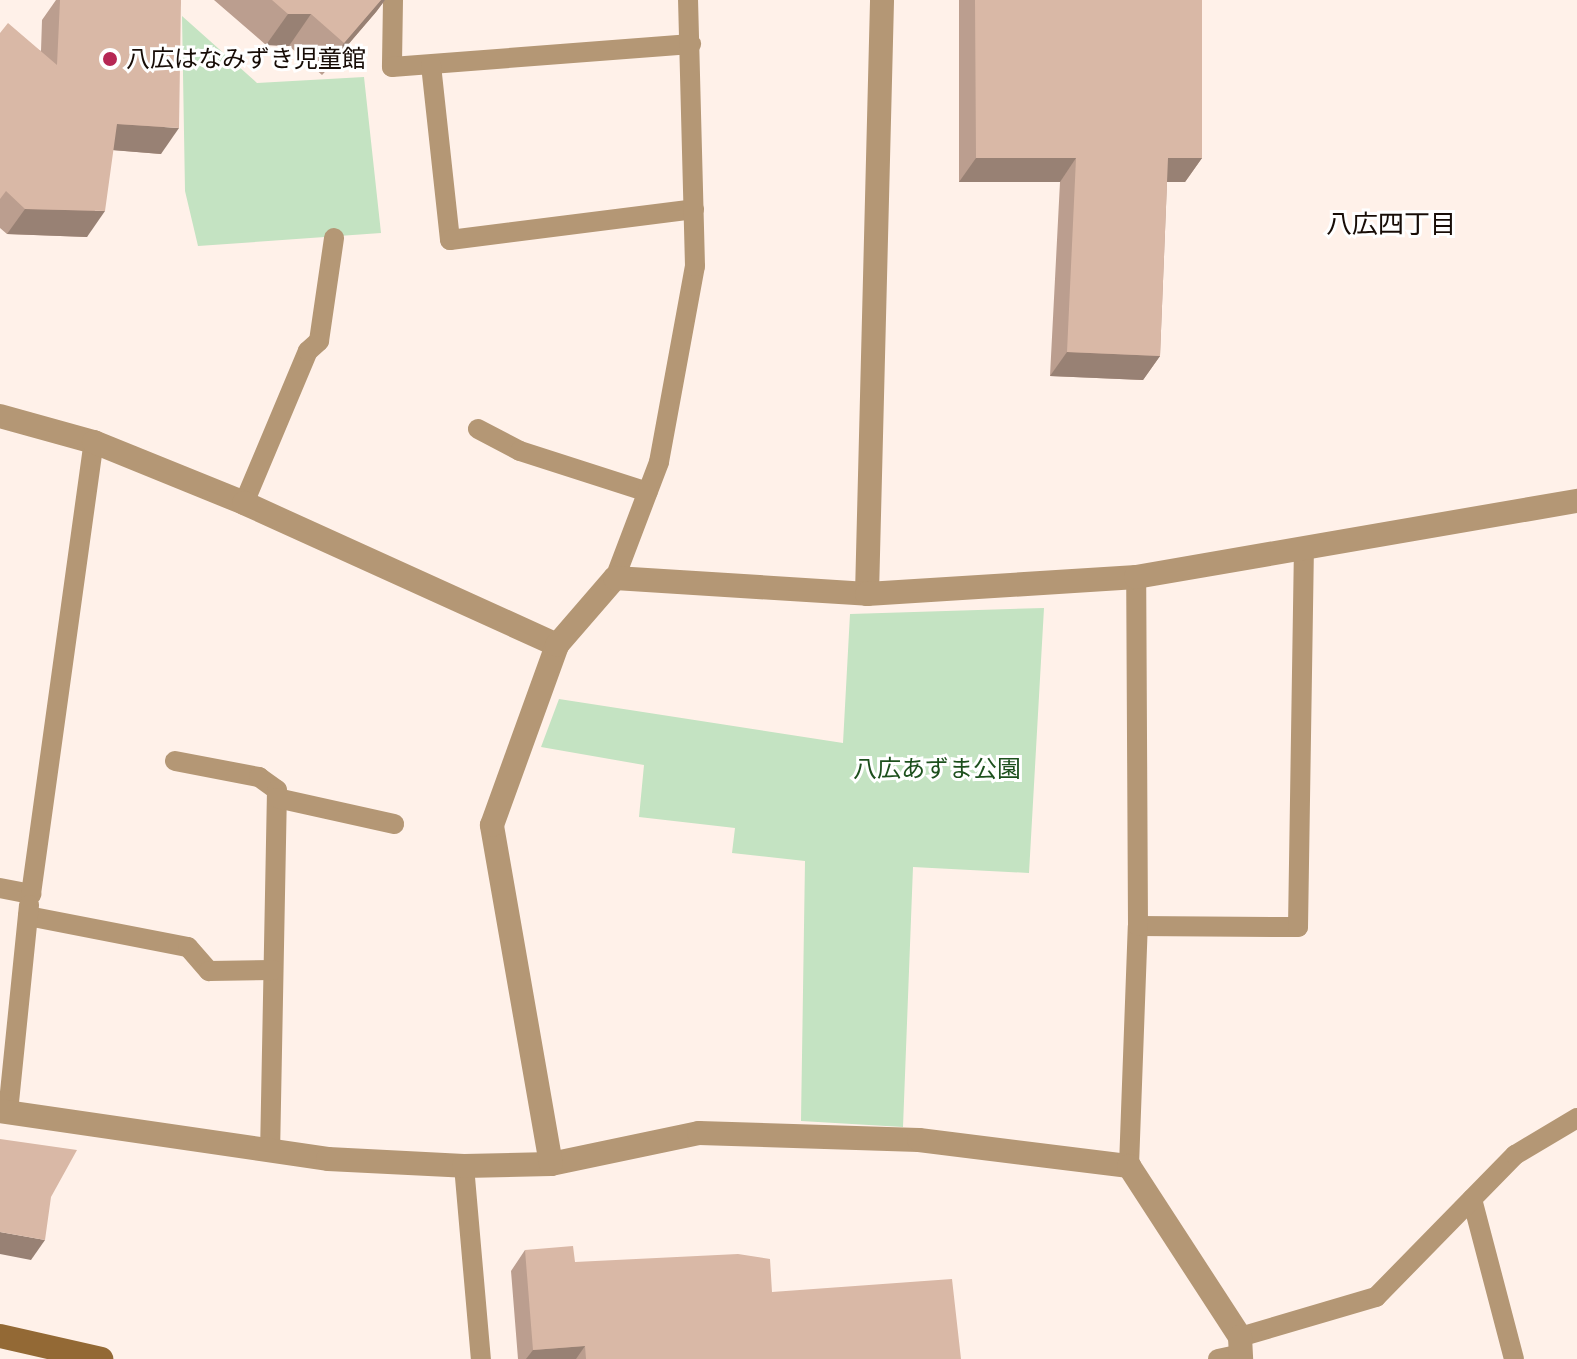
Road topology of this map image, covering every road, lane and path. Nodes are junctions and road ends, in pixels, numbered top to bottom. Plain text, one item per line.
1 (393, 0) edge
2 (688, 0) edge
3 (882, 0) edge
4 (691, 44) junction
5 (431, 65) junction
6 (694, 209) junction
7 (334, 238) dead end
8 (0, 416) edge
9 (478, 429) dead end
10 (94, 442) junction
11 (648, 492) junction
12 (1577, 501) edge
13 (244, 503) junction
14 (1304, 548) junction
15 (1136, 577) junction
16 (615, 578) junction
17 (867, 594) junction
18 (557, 645) junction
19 (175, 761) dead end
20 (277, 798) junction
21 (394, 824) dead end
22 (0, 888) edge
23 (31, 894) junction
24 (28, 916) junction
25 (1138, 926) junction
26 (273, 970) junction
27 (4, 1111) edge
28 (1577, 1118) edge
29 (270, 1151) junction
30 (551, 1164) junction
31 (464, 1166) junction
32 (1129, 1166) junction
33 (1472, 1199) junction
34 (0, 1336) edge
35 (1235, 1352) edge
36 (101, 1359) edge
37 (481, 1359) edge
38 (1514, 1359) edge

1 - 5 lane
2 - 4 lane
3 - 17 street
4 - 5 lane
4 - 6 lane
5 - 6 lane
6 - 11 lane
7 - 13 lane
8 - 10 street
9 - 11 lane
10 - 13 street
10 - 23 lane
11 - 16 lane
12 - 14 street
13 - 18 street
14 - 15 street
14 - 25 lane
15 - 17 street
15 - 25 lane
16 - 17 street
16 - 18 street
18 - 30 street
19 - 20 lane
20 - 21 lane
20 - 26 lane
22 - 23 lane
23 - 24 lane
24 - 26 lane
24 - 27 lane
25 - 32 lane
26 - 29 lane
27 - 29 street
28 - 33 lane
29 - 31 street
30 - 31 street
30 - 32 street
31 - 37 lane
32 - 35 street
33 - 35 lane
33 - 38 lane
34 - 36 street

